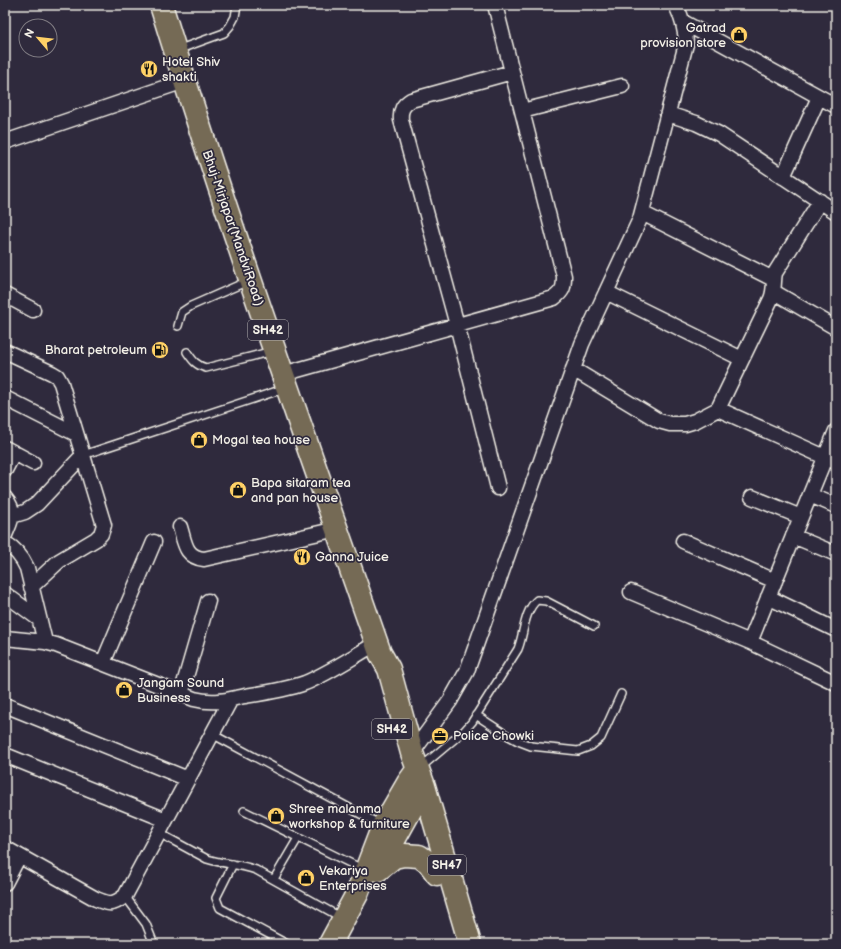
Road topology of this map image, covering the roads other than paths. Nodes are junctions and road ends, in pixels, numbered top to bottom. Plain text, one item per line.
1 (161, 5) edge
2 (237, 5) edge
3 (495, 5) edge
4 (676, 5) edge
5 (683, 22) junction
6 (175, 50) junction
7 (512, 72) junction
8 (184, 81) junction
9 (622, 86) dead end
10 (819, 97) junction
11 (836, 106) edge
12 (522, 112) junction
13 (668, 114) junction
14 (5, 142) edge
15 (783, 177) junction
16 (820, 201) junction
17 (836, 212) edge
18 (642, 213) junction
19 (251, 279) junction
20 (774, 286) junction
21 (606, 292) junction
22 (5, 295) edge
23 (33, 310) dead end
24 (457, 325) junction
25 (178, 326) dead end
26 (836, 328) edge
27 (5, 350) edge
28 (275, 351) junction
29 (187, 352) dead end
30 (742, 359) junction
31 (574, 369) junction
32 (285, 380) junction
33 (5, 398) edge
34 (718, 409) junction
35 (836, 431) edge
36 (76, 434) junction
37 (9, 450) edge
38 (83, 455) junction
39 (831, 460) edge
40 (34, 463) dead end
41 (5, 470) edge
42 (498, 488) dead end
43 (810, 495) junction
44 (752, 497) dead end
45 (5, 498) edge
46 (836, 506) edge
47 (12, 516) junction
48 (801, 517) junction
49 (180, 527) dead end
50 (337, 529) junction
51 (5, 534) edge
52 (793, 536) junction
53 (683, 541) dead end
54 (154, 542) dead end
55 (5, 543) edge
56 (836, 554) edge
57 (775, 581) junction
58 (31, 587) junction
59 (631, 592) dead end
60 (5, 594) edge
61 (768, 597) junction
62 (208, 601) dead end
63 (39, 619) junction
64 (594, 626) dead end
65 (836, 630) edge
66 (5, 638) edge
67 (46, 642) junction
68 (750, 642) junction
69 (378, 648) junction
70 (103, 663) junction
71 (836, 683) edge
72 (181, 694) junction
73 (621, 694) dead end
74 (231, 699) junction
75 (5, 705) edge
76 (476, 715) junction
77 (212, 734) junction
78 (5, 755) edge
79 (188, 779) junction
80 (415, 779) junction
81 (244, 811) dead end
82 (166, 820) junction
83 (383, 826) junction
84 (159, 833) junction
85 (298, 838) junction
86 (5, 848) edge
87 (20, 856) junction
88 (233, 864) junction
89 (371, 871) junction
90 (436, 874) junction
91 (274, 879) junction
92 (5, 883) edge
93 (125, 896) junction
94 (344, 919) junction
95 (154, 944) edge
96 (287, 944) edge
97 (330, 944) edge
98 (460, 944) edge
99 (470, 944) edge

1 - 6 main road, Bhuj-Mirjapar(MandviRoad) / SH42
2 - 6 lane
3 - 7 street
4 - 5 street
5 - 10 street
5 - 13 street
6 - 8 main road, Bhuj-Mirjapar(MandviRoad) / SH42
7 - 12 street
7 - 24 street
8 - 14 street
8 - 19 main road, Bhuj-Mirjapar(MandviRoad) / SH42
9 - 12 street
10 - 11 street
10 - 15 street
12 - 24 street
13 - 15 street
13 - 18 street
15 - 16 street
16 - 17 street
16 - 20 street
18 - 20 street
18 - 21 street
19 - 25 lane
19 - 28 main road, Bhuj-Mirjapar(MandviRoad) / SH42
20 - 26 street
20 - 30 street
21 - 30 street
21 - 31 street
22 - 23 street
24 - 32 street
24 - 42 street
27 - 36 street
28 - 29 lane
28 - 32 main road, Bhuj-Mirjapar(MandviRoad) / SH42
30 - 34 street
31 - 34 street
31 - 80 street
32 - 38 lane
32 - 50 main road, Bhuj-Mirjapar(MandviRoad) / SH42
33 - 36 street
34 - 39 street
35 - 39 street
36 - 38 street
37 - 40 street
37 - 41 street
38 - 47 street
38 - 58 street
39 - 43 street
43 - 46 street
43 - 48 street
44 - 48 street
45 - 47 street
47 - 51 street
48 - 52 street
49 - 50 street
50 - 69 main road, Bhuj-Mirjapar(MandviRoad) / SH42
52 - 56 street
52 - 57 street
53 - 57 street
54 - 70 street
55 - 58 street
57 - 61 street
58 - 63 street
59 - 68 street
60 - 63 street
61 - 65 street
61 - 68 street
62 - 72 street
63 - 67 street
64 - 76 lane
66 - 67 street
67 - 70 street
68 - 71 street
69 - 74 street
69 - 80 main road, Bhuj-Mirjapar(MandviRoad) / SH42
69 - 80 main road, Bhuj-Mirjapar(MandviRoad) / SH42
70 - 72 street
72 - 74 street
73 - 76 lane
74 - 77 street
75 - 79 street
76 - 80 lane
77 - 79 street
77 - 83 lane
78 - 82 street
79 - 82 street
80 - 83 main road
80 - 89 main road
80 - 90 main road, Bhuj-Mirjapar(MandviRoad) / SH47
80 - 99 main road, SH47
81 - 85 lane
82 - 84 street
83 - 89 main road
84 - 88 lane
84 - 93 street
85 - 89 lane
85 - 91 lane
86 - 87 street
87 - 92 street
87 - 93 street
88 - 91 lane
88 - 96 lane
89 - 90 main road
89 - 94 main road
90 - 98 main road, Bhuj-Mirjapar(MandviRoad) / SH47
91 - 94 lane
93 - 95 lane
94 - 97 main road

